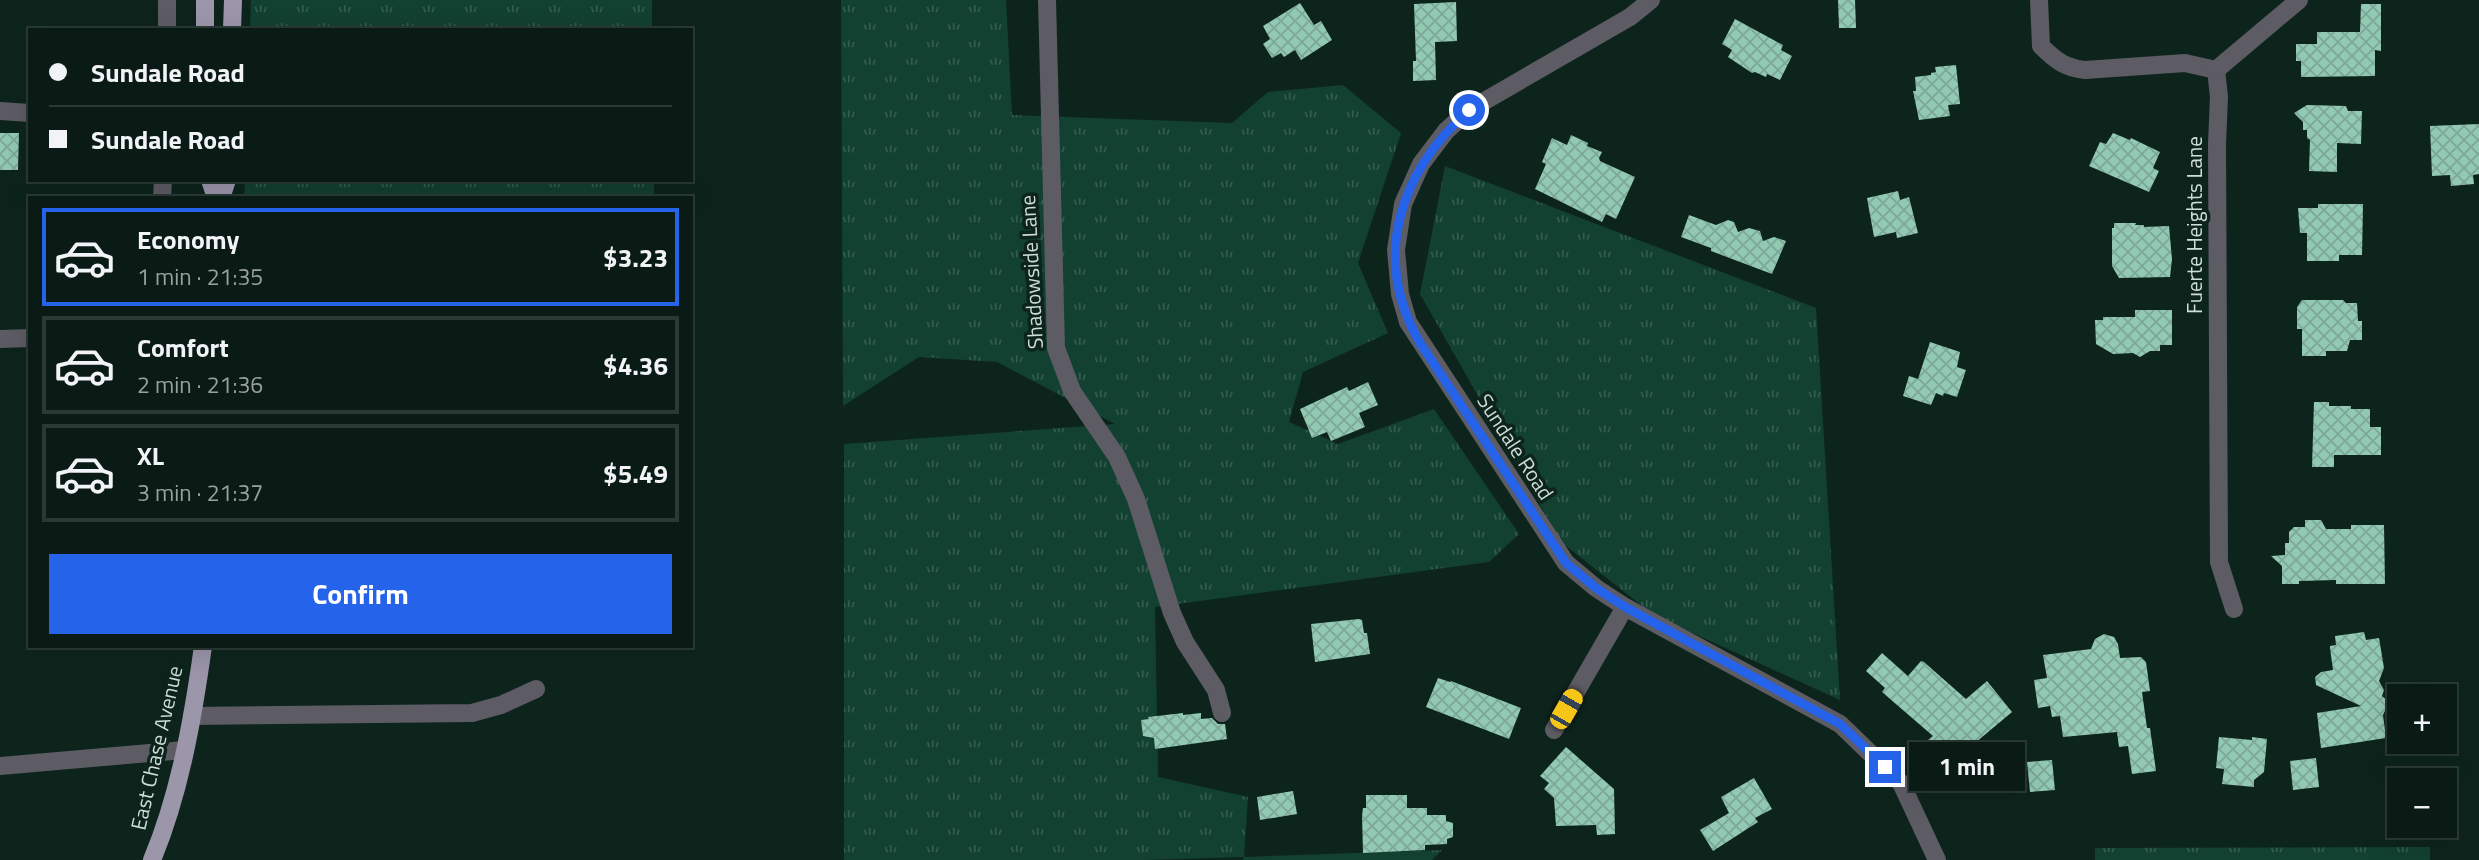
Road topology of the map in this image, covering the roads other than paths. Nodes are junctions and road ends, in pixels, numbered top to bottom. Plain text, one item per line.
1 (167, 0) edge
2 (205, 0) edge
3 (233, 0) edge
4 (1047, 0) edge
5 (1651, 0) edge
6 (2039, 0) edge
7 (2300, 0) edge
8 (167, 28) edge
9 (205, 28) edge
10 (232, 28) edge
11 (2216, 69) junction
12 (0, 111) edge
13 (28, 113) edge
14 (28, 338) edge
15 (0, 339) edge
16 (1625, 607) junction
17 (2234, 609) dead end
18 (203, 648) edge
19 (536, 689) dead end
20 (1222, 713) dead end
21 (192, 716) junction
22 (1554, 730) dead end
23 (184, 750) junction
24 (0, 766) edge
25 (152, 860) edge
26 (1937, 860) edge

1 - 8 street
2 - 9 main road
3 - 10 main road
4 - 20 street, Shadowside Lane
5 - 16 street, Sundale Road
6 - 11 street
7 - 11 street
11 - 17 street, Fuerte Heights Lane
12 - 13 street
14 - 15 street
16 - 22 street
16 - 26 street, Sundale Road
18 - 21 main road, East Chase Avenue
19 - 21 street
21 - 23 main road, East Chase Avenue
23 - 24 street
23 - 25 main road, East Chase Avenue

